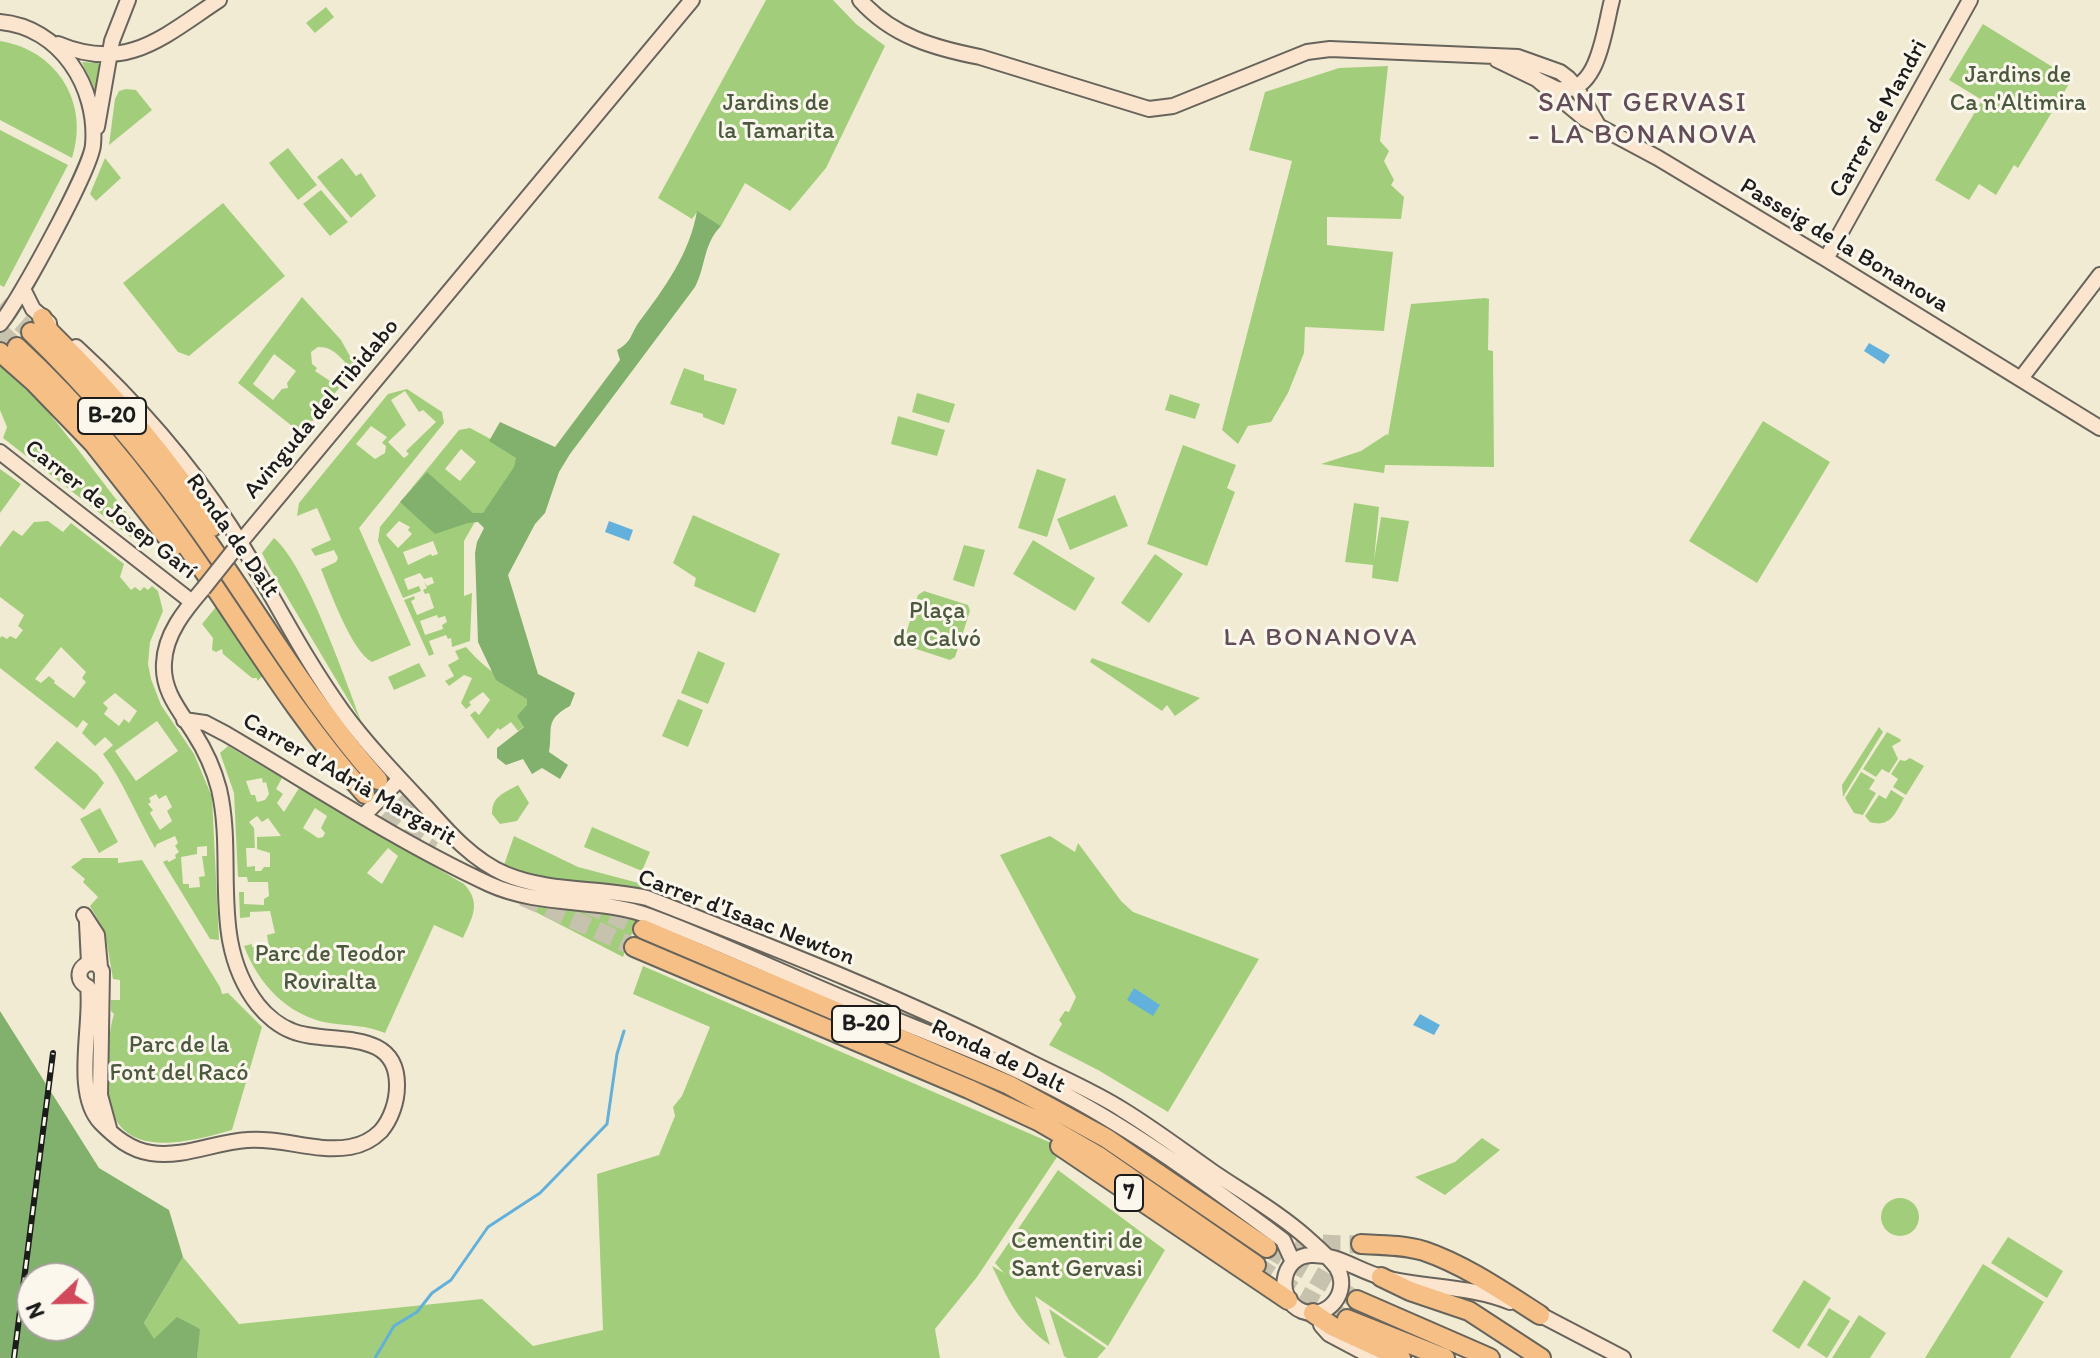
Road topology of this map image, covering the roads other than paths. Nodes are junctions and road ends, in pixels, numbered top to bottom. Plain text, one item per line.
1 (128, 0) edge
2 (219, 0) edge
3 (692, 0) edge
4 (860, 0) edge
5 (1612, 0) edge
6 (1970, 0) edge
7 (0, 22) edge
8 (117, 25) junction
9 (54, 42) junction
10 (139, 49) junction
11 (109, 55) junction
12 (1492, 58) junction
13 (1533, 76) junction
14 (1576, 87) junction
15 (1599, 127) junction
16 (93, 147) junction
17 (1826, 259) junction
18 (2100, 275) edge
19 (23, 289) junction
20 (0, 324) edge
21 (36, 325) junction
22 (8, 349) tunnel mouth
23 (2022, 377) junction
24 (2100, 428) edge
25 (0, 452) edge
26 (237, 547) junction
27 (192, 602) junction
28 (184, 720) junction
29 (400, 779) junction
30 (378, 780) tunnel mouth
31 (365, 794) tunnel mouth
32 (364, 815) junction
33 (490, 884) joint
34 (643, 929) tunnel mouth
35 (634, 947) tunnel mouth
36 (94, 974) dead end
37 (969, 1089) junction
38 (1152, 1169) junction
39 (1203, 1194) tunnel mouth
40 (1361, 1244) tunnel mouth
41 (1267, 1248) tunnel mouth
42 (1326, 1256) junction
43 (1293, 1262) junction
44 (1256, 1265) tunnel mouth
45 (1381, 1277) junction
46 (1288, 1300) junction
47 (1357, 1300) tunnel mouth
48 (1310, 1312) junction
49 (1540, 1315) junction
50 (1347, 1319) tunnel mouth
51 (1374, 1358) edge
52 (1401, 1358) edge
53 (1445, 1358) edge
54 (1490, 1358) edge
55 (1541, 1358) edge
56 (1623, 1358) edge

1 - 8 street
2 - 10 street
3 - 26 street, Avinguda del Tibidabo
4 - 12 street
5 - 14 street
6 - 17 street, Carrer de Mandri
7 - 9 street
8 - 10 street
8 - 11 street
9 - 11 street
9 - 16 street
10 - 11 street
11 - 16 street
12 - 13 street
12 - 14 street
13 - 14 street
13 - 15 street, Passeig de la Bonanova
14 - 15 street
15 - 17 street, Passeig de la Bonanova
16 - 19 street
17 - 23 street, Passeig de la Bonanova
18 - 23 street
19 - 20 street
19 - 21 street, Carrer d'Isaac Newton
21 - 26 street, Carrer d'Isaac Newton
21 - 30 highway, Ronda de Dalt / B-20
22 - 31 highway
23 - 24 street, Passeig de la Bonanova
25 - 27 street, Carrer de Josep Garí
26 - 27 street, Avinguda del Tibidabo, bridge
26 - 29 street, Carrer d'Isaac Newton
27 - 28 street, Avinguda del Tibidabo
28 - 32 street, Carrer d'Adrià Margarit
28 - 36 street, Avinguda del Tibidabo
29 - 32 street
29 - 42 street, Carrer d'Isaac Newton
32 - 33 street, Carrer d'Adrià Margarit
33 - 43 street, Carrer d'Isaac Newton
34 - 38 highway, Ronda de Dalt / B-20
35 - 37 highway, Ronda de Dalt / B-20
37 - 44 highway, Ronda de Dalt / B-20
37 - 46 highway, 7
38 - 39 highway, 7
38 - 41 highway, Ronda de Dalt / B-20
40 - 49 highway
42 - 43 street
42 - 45 street
42 - 48 street
43 - 46 street
45 - 49 street
45 - 55 highway
46 - 48 street
47 - 54 highway
48 - 51 street
48 - 52 highway
49 - 56 street
50 - 53 highway

